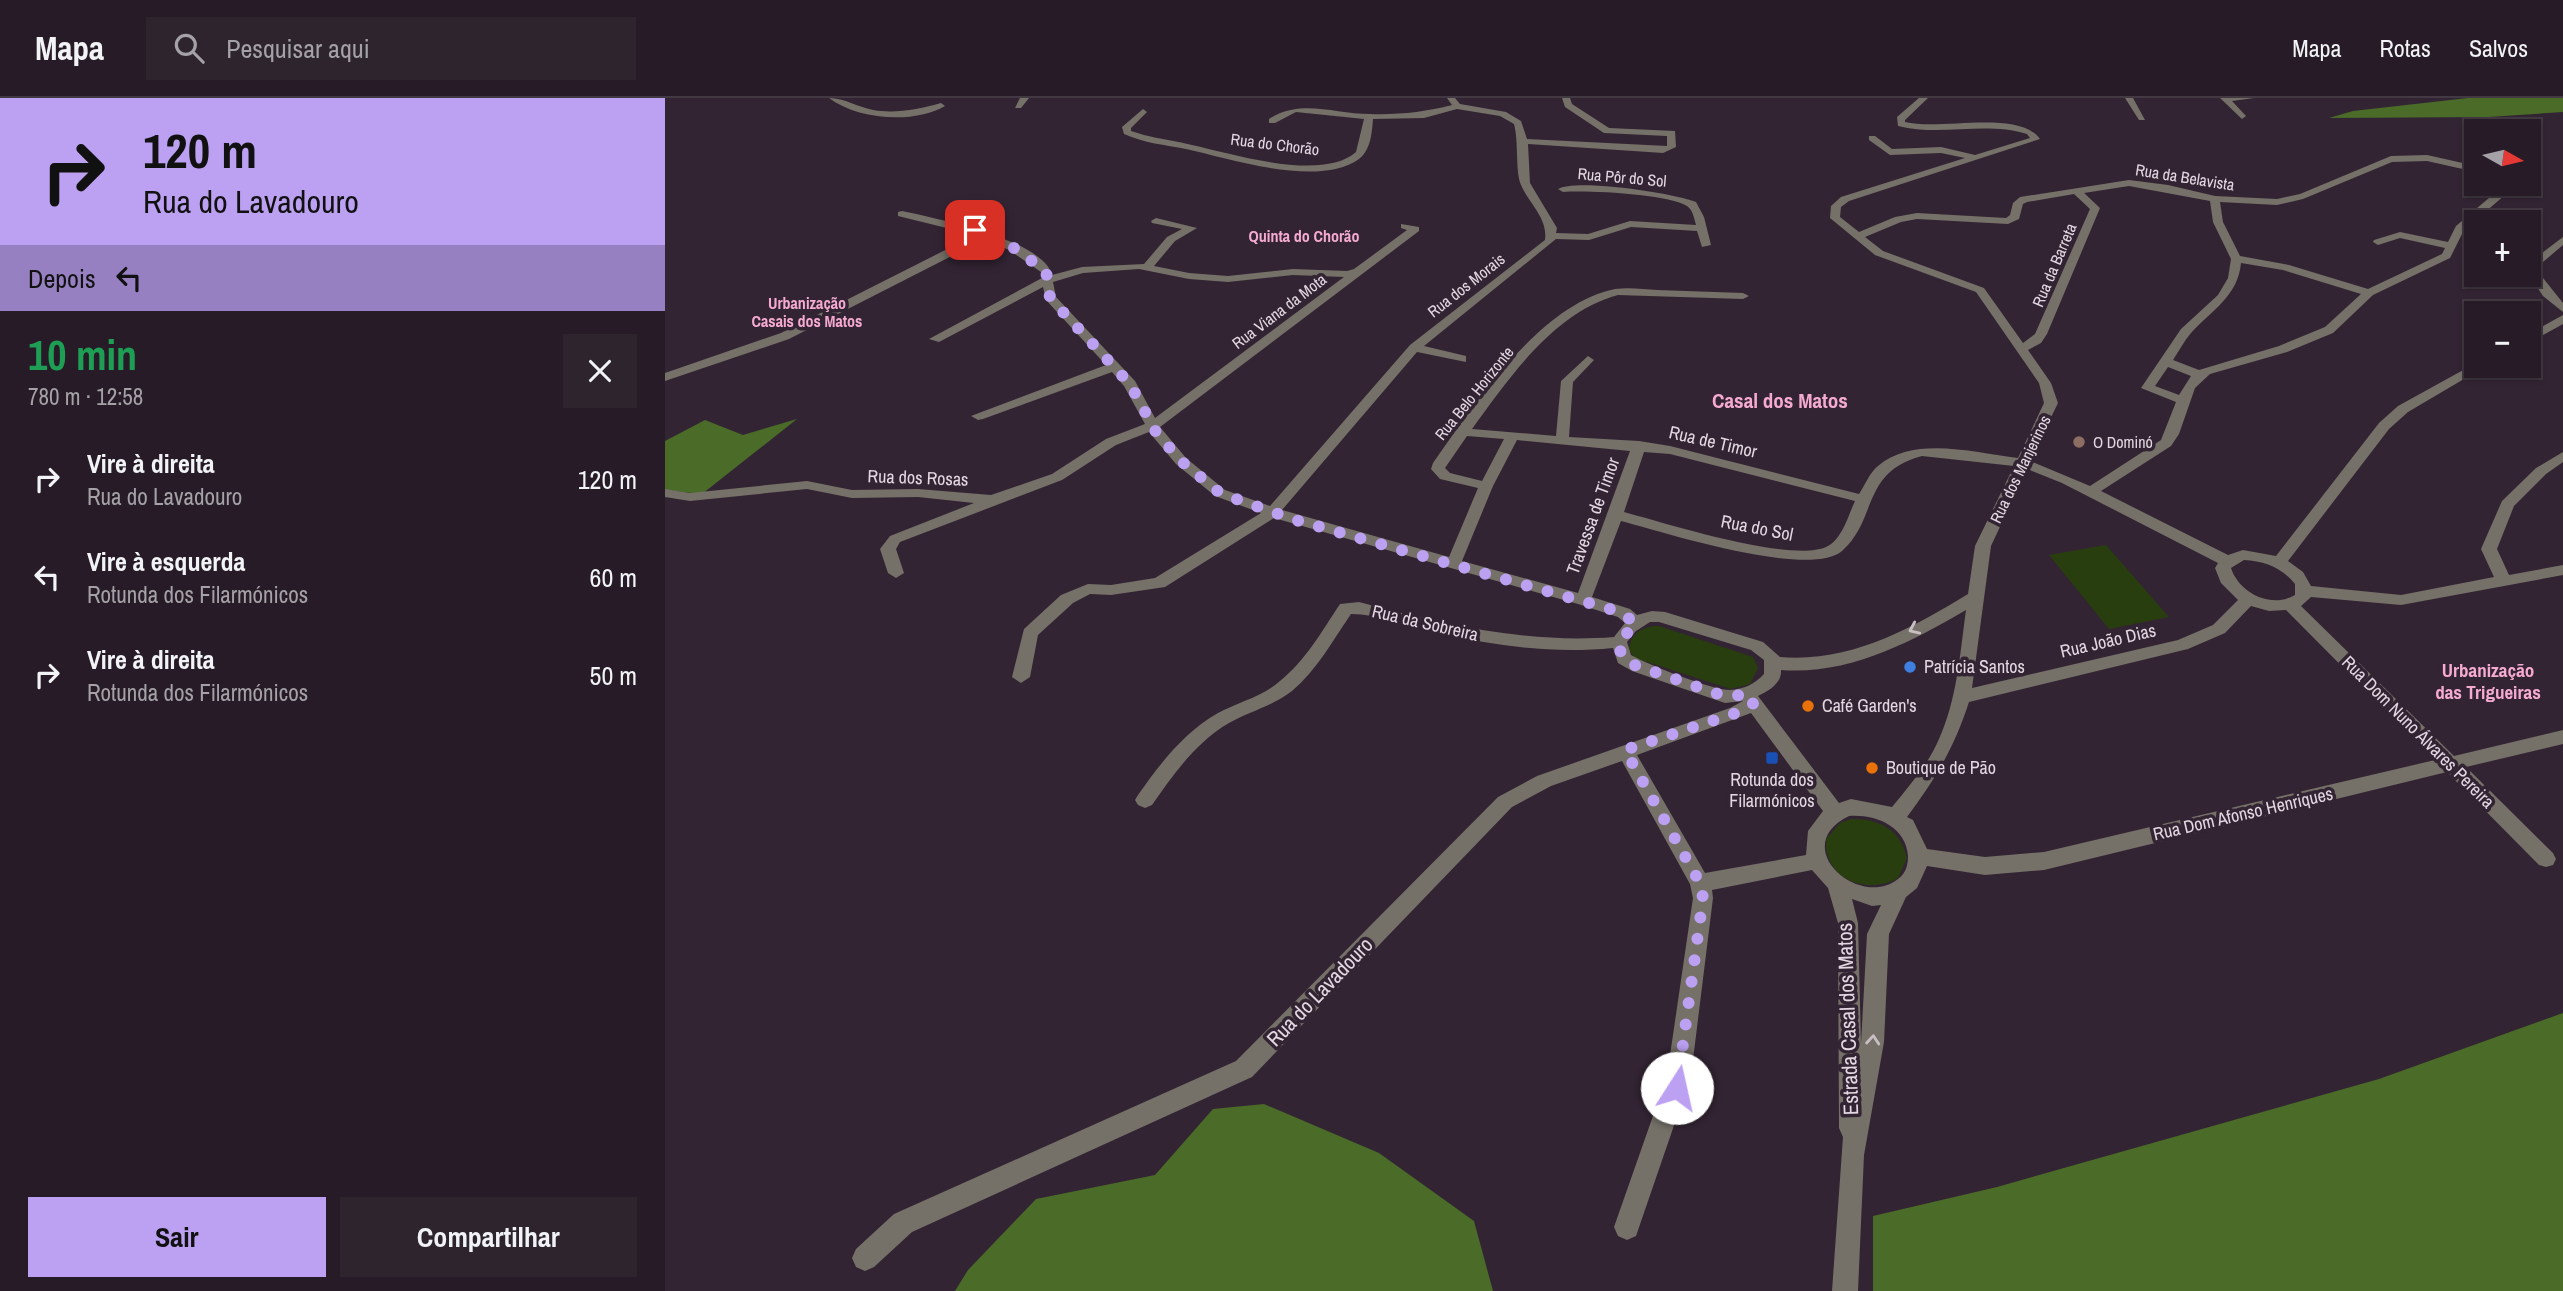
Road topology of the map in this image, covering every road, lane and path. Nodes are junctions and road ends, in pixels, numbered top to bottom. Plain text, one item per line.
1 (833, 98) edge
2 (1025, 98) edge
3 (1566, 98) edge
4 (1924, 98) edge
5 (2129, 98) edge
6 (2225, 98) edge
7 (2250, 98) edge
8 (1454, 102) edge
9 (941, 106) dead end
10 (1018, 106) dead end
11 (1143, 112) dead end
12 (2242, 116) dead end
13 (1369, 117) junction
14 (2142, 118) dead end
15 (1272, 121) dead end
16 (1872, 138) dead end
17 (1523, 141) junction
18 (1977, 158) junction
19 (2464, 166) edge
20 (1563, 189) dead end
21 (2077, 192) junction
22 (2497, 196) edge
23 (2215, 199) junction
24 (902, 214) dead end
25 (1156, 221) dead end
26 (1405, 226) dead end
27 (1700, 229) junction
28 (986, 234) junction
29 (1553, 236) junction
30 (1856, 237) junction
31 (2563, 240) edge
32 (2378, 242) dead end
33 (1706, 245) dead end
34 (2452, 246) junction
35 (2236, 259) junction
36 (1148, 267) junction
37 (1358, 272) junction
38 (1045, 281) junction
39 (2369, 293) junction
40 (1743, 296) dead end
41 (2563, 309) edge
42 (2563, 319) edge
43 (2541, 331) edge
44 (935, 339) dead end
45 (1414, 348) junction
46 (2022, 349) junction
47 (1462, 359) dead end
48 (1588, 360) dead end
49 (2166, 362) junction
50 (1115, 366) junction
51 (2200, 375) junction
52 (2464, 375) edge
53 (665, 377) edge
54 (2182, 400) junction
55 (978, 416) dead end
56 (1154, 425) junction
57 (1464, 432) junction
58 (1513, 436) junction
59 (1562, 440) junction
60 (1639, 445) junction
61 (2563, 456) edge
62 (2021, 462) junction
63 (1486, 486) junction
64 (2090, 492) junction
65 (665, 493) edge
66 (1863, 499) junction
67 (992, 500) junction
68 (1273, 512) junction
69 (1616, 515) junction
70 (2227, 561) junction
71 (2279, 562) junction
72 (1454, 563) junction
73 (2563, 570) edge
74 (896, 573) dead end
75 (2503, 580) junction
76 (2305, 591) junction
77 (1974, 598) junction
78 (2249, 599) junction
79 (1583, 600) junction
80 (2290, 604) junction
81 (1636, 623) junction
82 (1619, 642) junction
83 (1774, 663) junction
84 (1021, 677) dead end
85 (1962, 697) junction
86 (1751, 698) junction
87 (2563, 737) edge
88 (1625, 750) junction
89 (2450, 765) junction
90 (1145, 800) dead end
91 (1835, 813) junction
92 (1895, 818) junction
93 (1921, 857) junction
94 (2546, 859) dead end
95 (1817, 861) junction
96 (1700, 883) junction
97 (1837, 884) junction
98 (1898, 892) junction
99 (1852, 1155) junction
100 (1627, 1227) dead end
101 (865, 1258) dead end
102 (1845, 1291) edge

1 - 9 street
2 - 10 street
3 - 17 street
4 - 18 street, Rua dos Manjerinos
5 - 14 street
6 - 7 street
6 - 12 street
8 - 13 street
8 - 17 street
11 - 13 street, Rua do Chorão
13 - 15 street
16 - 18 street
17 - 29 street
18 - 30 street, Rua dos Manjerinos
19 - 23 street, Rua da Belavista
20 - 27 street, Rua Pôr do Sol
21 - 23 street, Rua da Belavista
21 - 30 street, Rua da Belavista
21 - 46 street, Rua da Barreta
22 - 34 street
23 - 35 street
24 - 28 street
25 - 36 street
26 - 37 street, Rua Viana da Mota
27 - 29 street
27 - 33 street, Rua Pôr do Sol
28 - 38 street
28 - 53 street
29 - 45 street, Rua dos Morais
30 - 46 street, Rua dos Manjerinos
31 - 41 street
32 - 34 street
34 - 39 street
35 - 39 street
35 - 49 street
36 - 37 street
36 - 38 street
37 - 56 street, Rua Viana da Mota
38 - 44 street
38 - 50 street
39 - 51 street
40 - 57 street, Rua Belo Horizonte
42 - 43 street
45 - 47 street
45 - 68 street, Rua dos Morais
46 - 62 street, Rua dos Manjerinos
48 - 59 street
49 - 51 street
49 - 54 street
50 - 55 street
50 - 56 street
51 - 54 street
52 - 71 street
54 - 64 street
56 - 67 street, Rua dos Rosas
56 - 68 street
57 - 58 street, Rua de Timor
57 - 63 street, Rua Belo Horizonte
58 - 59 street, Rua de Timor
58 - 63 street
59 - 60 street, Rua de Timor
60 - 66 street, Rua de Timor
60 - 69 street, Travessa de Timor
61 - 75 street
62 - 64 street
62 - 66 street
62 - 77 street, Rua dos Manjerinos
63 - 72 street
64 - 70 street
65 - 67 street, Rua dos Rosas
66 - 69 street, Rua do Sol
67 - 74 street
68 - 72 street
68 - 84 street, Rua dos Morais
69 - 79 street, Travessa de Timor
70 - 71 street
70 - 78 street
71 - 76 street
72 - 79 street
73 - 75 street
75 - 76 street
76 - 80 street
77 -> 83 street
77 - 85 street, Rua dos Manjerinos
78 - 80 street
78 - 85 street, Rua João Dias
79 - 81 street
80 - 89 street, Rua Dom Nuno Álvares Pereira
81 - 82 street
81 - 83 street
82 - 86 street
82 - 90 street, Rua da Sobreira
83 - 86 street
85 - 92 street, Rua dos Manjerinos
86 - 88 street, Rua do Lavadouro
86 - 91 street
87 - 89 street, Rua Dom Afonso Henriques
88 - 96 street
88 - 101 street, Rua do Lavadouro
89 - 93 street, Rua Dom Afonso Henriques
89 - 94 street, Rua Dom Nuno Álvares Pereira
91 - 92 street
91 - 95 street
92 - 93 street
93 - 98 street
95 - 96 street
95 - 97 street
96 - 100 street
97 - 98 street
97 - 99 street, Estrada Casal dos Matos
99 -> 98 street, Estrada Casal dos Matos
99 - 102 street, Estrada Casal dos Matos

